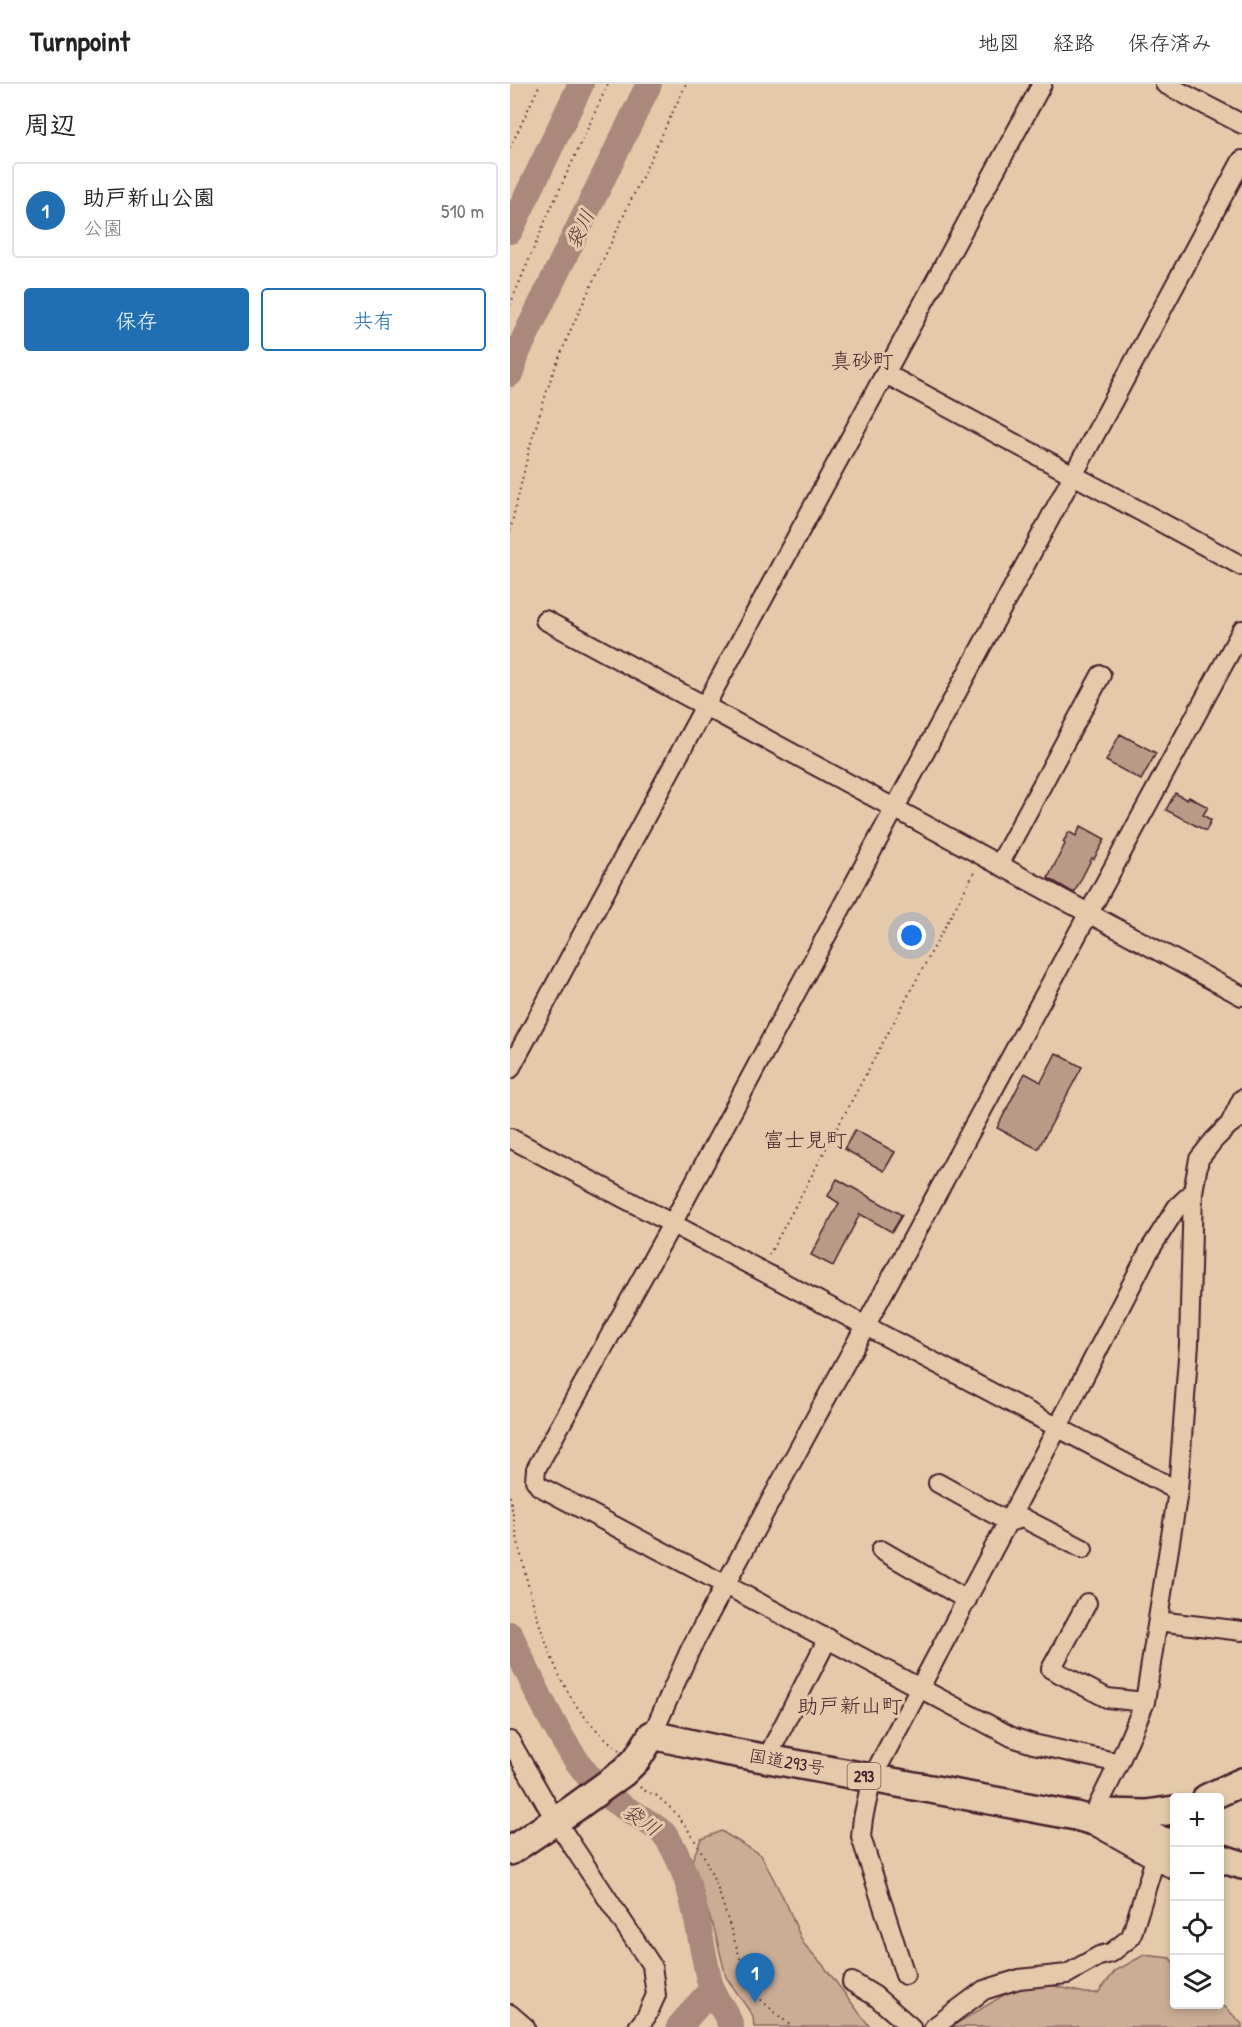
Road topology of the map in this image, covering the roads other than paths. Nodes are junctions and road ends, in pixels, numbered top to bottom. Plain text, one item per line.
1 (1042, 84) edge
2 (1165, 84) edge
3 (1242, 124) edge
4 (1242, 160) edge
5 (886, 374) junction
6 (1073, 475) junction
7 (1242, 566) edge
8 (545, 620) dead end
9 (1242, 630) edge
10 (1101, 675) dead end
11 (705, 706) junction
12 (894, 809) junction
13 (991, 860) junction
14 (1089, 913) junction
15 (1242, 996) edge
16 (510, 1069) edge
17 (1242, 1099) edge
18 (1236, 1120) edge
19 (510, 1138) edge
20 (1193, 1192) junction
21 (672, 1224) junction
22 (866, 1328) junction
23 (1058, 1427) junction
24 (938, 1483) dead end
25 (1178, 1491) junction
26 (1008, 1522) junction
27 (1083, 1549) dead end
28 (881, 1550) dead end
29 (727, 1584) junction
30 (967, 1600) junction
31 (1087, 1603) dead end
32 (1158, 1621) junction
33 (1242, 1631) edge
34 (828, 1638) junction
35 (921, 1688) junction
36 (1145, 1702) junction
37 (652, 1735) junction
38 (510, 1741) edge
39 (769, 1759) junction
40 (1119, 1763) junction
41 (515, 1767) edge
42 (872, 1778) junction
43 (1242, 1782) edge
44 (1216, 1793) edge
45 (1170, 1811) edge
46 (564, 1815) junction
47 (1087, 1816) junction
48 (510, 1851) edge
49 (1165, 1851) edge
50 (1224, 1859) edge
51 (1242, 1866) edge
52 (1224, 1874) edge
53 (905, 1975) dead end
54 (852, 1982) dead end
55 (638, 2027) edge
56 (911, 2027) edge
57 (934, 2027) edge

1 - 5 street
2 - 3 street
4 - 6 street
5 - 6 street
5 - 11 street
6 - 7 street
6 - 12 street
8 - 11 street
9 - 14 street
10 - 13 street
11 - 12 street
11 - 16 street
12 - 13 street
12 - 21 street
13 - 14 street
14 - 15 street
14 - 22 street
17 - 18 street
18 - 20 street
19 - 21 street
20 - 23 street
20 - 25 street
21 - 22 street
21 - 29 street
22 - 23 street
22 - 29 street
23 - 25 street
23 - 26 street
24 - 26 street
25 - 32 street
26 - 27 street
26 - 30 street
28 - 30 street
29 - 34 street
29 - 37 street
30 - 35 street
31 - 36 street
32 - 33 street
32 - 36 street
34 - 35 street
34 - 39 street
35 - 40 street
35 - 42 street
36 - 40 street
37 - 39 highway, 国道293号 / 293
37 - 46 highway
38 - 41 street
39 - 42 highway, 国道293号 / 293
40 - 47 street
41 - 46 street
42 - 47 highway, 国道293号 / 293
42 - 53 street
43 - 44 highway
45 - 47 highway, 国道293号 / 293
46 - 48 highway
46 - 55 street
47 - 49 highway, 国道293号
49 - 57 street
50 - 51 highway
51 - 52 street
54 - 56 street

